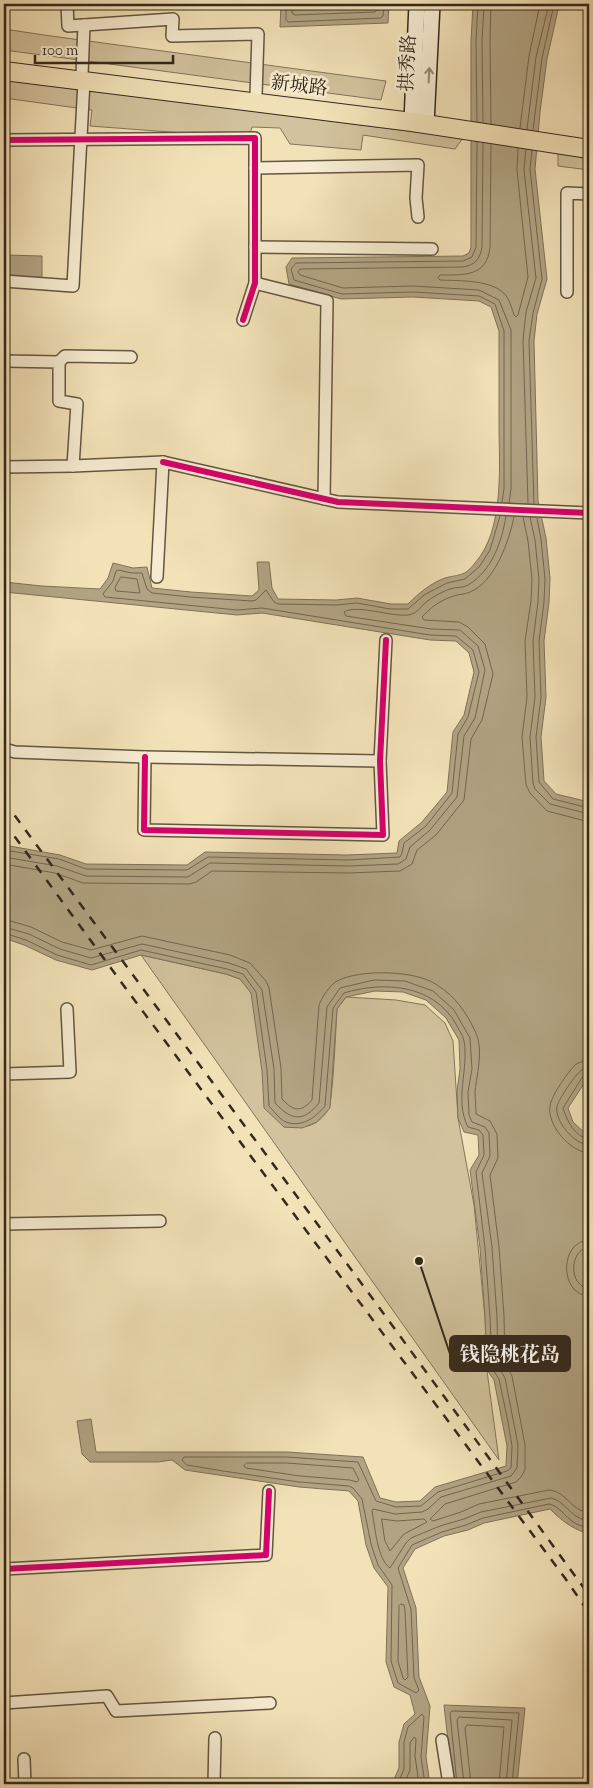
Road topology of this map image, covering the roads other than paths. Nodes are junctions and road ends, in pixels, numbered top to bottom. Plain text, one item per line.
1 (67, 4) edge
2 (417, 4) edge
3 (432, 4) edge
4 (84, 25) junction
5 (4, 64) edge
6 (4, 71) edge
7 (83, 78) junction
8 (256, 95) junction
9 (419, 119) junction
10 (542, 137) junction
11 (4, 140) edge
12 (82, 140) junction
13 (589, 141) edge
14 (589, 149) edge
15 (255, 168) junction
16 (589, 194) edge
17 (418, 217) dead end
18 (255, 247) junction
19 (432, 249) dead end
20 (4, 281) edge
21 (255, 283) junction
22 (567, 292) dead end
23 (243, 320) dead end
24 (131, 358) dead end
25 (4, 361) edge
26 (59, 362) junction
27 (163, 462) junction
28 (74, 466) junction
29 (4, 467) edge
30 (324, 499) junction
31 (589, 513) edge
32 (157, 577) dead end
33 (386, 640) dead end
34 (4, 749) edge
35 (145, 757) junction
36 (380, 761) junction
37 (67, 1009) dead end
38 (4, 1074) edge
39 (160, 1221) dead end
40 (4, 1224) edge
41 (269, 1491) dead end
42 (4, 1570) edge
43 (4, 1703) edge
44 (270, 1703) dead end
45 (215, 1738) dead end
46 (442, 1740) dead end
47 (24, 1759) dead end
48 (25, 1784) edge
49 (214, 1784) edge
50 (449, 1784) edge

1 - 4 street
2 - 9 main road, 拱秀路
9 -> 3 main road, 拱秀路
4 - 7 street
4 - 8 street
5 - 7 main road, 新城路
6 - 7 main road, 新城路
7 - 8 main road, 新城路
7 - 9 main road, 新城路
7 - 12 street
8 - 9 main road, 新城路
9 - 10 main road, 新城路
10 - 13 main road, 新城路
10 - 14 main road, 新城路
11 - 12 street
12 - 15 street
12 - 20 street
15 - 17 street
15 - 18 street
16 - 22 street
18 - 19 street
18 - 21 street
21 - 23 street
21 - 30 street
24 - 26 street
25 - 26 street
26 - 28 street
27 - 28 street
27 - 30 street
27 - 32 street
28 - 29 street
30 - 31 street
33 - 36 street
34 - 35 street
35 - 36 street
35 - 36 street
37 - 38 street
39 - 40 street
41 - 42 street
43 - 44 street
45 - 49 street
46 - 50 street
47 - 48 street

